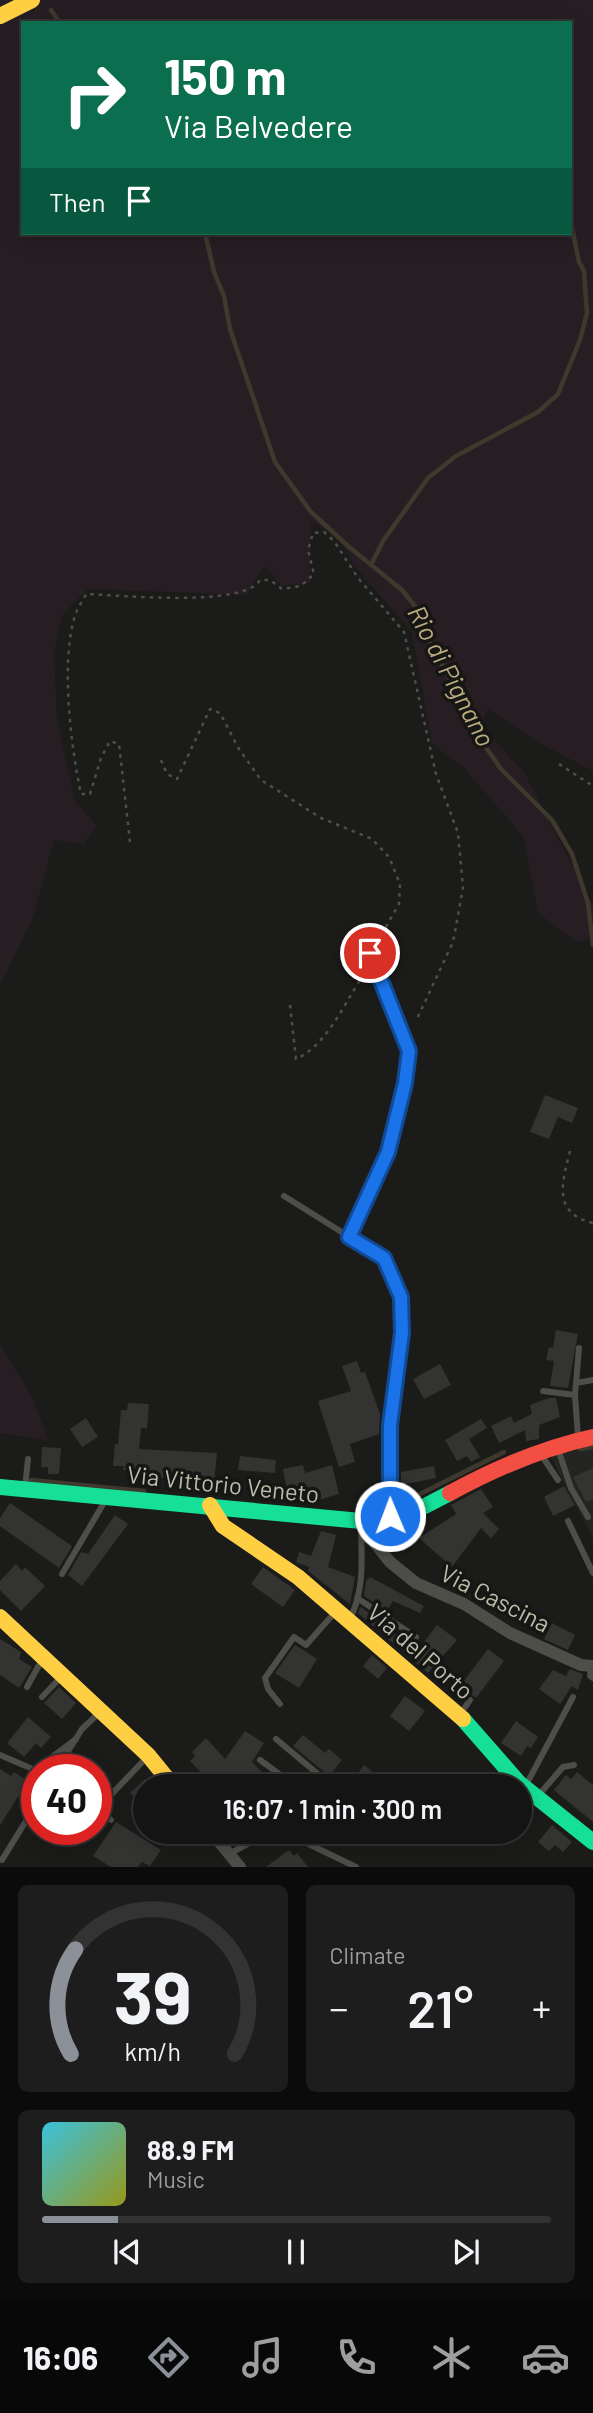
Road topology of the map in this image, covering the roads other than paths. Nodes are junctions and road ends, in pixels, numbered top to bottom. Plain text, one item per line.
1 (32, 0) edge
2 (0, 16) edge
3 (370, 953) road end
4 (284, 1196) dead end
5 (349, 1237) junction
6 (579, 1348) dead end
7 (593, 1380) edge
8 (576, 1383) junction
9 (542, 1391) dead end
10 (575, 1395) junction
11 (585, 1439) edge
12 (557, 1446) junction
13 (540, 1453) junction
14 (28, 1459) dead end
15 (558, 1480) dead end
16 (26, 1483) junction
17 (0, 1487) edge
18 (108, 1496) junction
19 (211, 1505) junction
20 (390, 1516) junction
21 (588, 1517) dead end
22 (361, 1521) junction
23 (568, 1521) dead end
24 (593, 1573) edge
25 (62, 1574) dead end
26 (357, 1598) junction
27 (343, 1615) junction
28 (0, 1617) edge
29 (416, 1637) dead end
30 (43, 1658) junction
31 (592, 1670) edge
32 (63, 1675) junction
33 (27, 1687) dead end
34 (573, 1697) dead end
35 (43, 1698) dead end
36 (470, 1700) dead end
37 (280, 1704) dead end
38 (101, 1711) junction
39 (459, 1715) junction
40 (76, 1739) junction
41 (276, 1739) dead end
42 (66, 1754) edge
43 (0, 1755) edge
44 (149, 1755) junction
45 (260, 1760) dead end
46 (574, 1765) dead end
47 (164, 1774) edge
48 (279, 1774) edge
49 (316, 1774) edge
50 (512, 1774) edge
51 (532, 1774) edge
52 (532, 1784) edge
53 (112, 1794) edge
54 (532, 1794) edge
55 (21, 1829) edge
56 (592, 1840) edge
57 (220, 1844) edge
58 (250, 1844) edge
59 (305, 1844) edge
60 (0, 1859) edge
61 (233, 1862) edge
62 (356, 1867) edge

1 - 2 main road
3 - 5 main road
4 - 5 lane
5 - 20 main road
6 - 8 lane
7 - 8 lane
8 - 10 lane
9 - 10 lane
10 - 11 lane
11 - 12 main road, Via Vittorio Veneto
12 - 13 main road, Via Vittorio Veneto
12 - 21 lane
13 - 15 lane
13 - 20 main road, Via Vittorio Veneto
14 - 16 lane
16 - 17 main road, Via Vittorio Veneto
16 - 18 main road, Via Vittorio Veneto
18 - 19 main road, Via Vittorio Veneto
18 - 25 lane
19 - 22 main road, Via Vittorio Veneto
19 - 27 main road, Via del Porto
20 - 22 main road, Via Vittorio Veneto
22 - 26 lane
22 - 31 street, Via Cascina
23 - 24 lane
26 - 27 lane
26 - 29 lane
27 - 37 lane
27 - 39 main road, Via del Porto
28 - 30 main road
30 - 32 main road
30 - 33 lane
32 - 35 lane
32 - 38 main road
34 - 51 lane
36 - 39 lane
38 - 40 lane
38 - 44 main road
39 - 50 main road, Via del Porto
40 - 42 lane
40 - 43 lane
41 - 49 lane
44 - 47 main road
44 - 53 lane
45 - 48 lane
46 - 52 lane
54 - 56 main road, Via del Porto
55 - 60 lane
57 - 61 street
58 - 61 lane
59 - 62 lane

